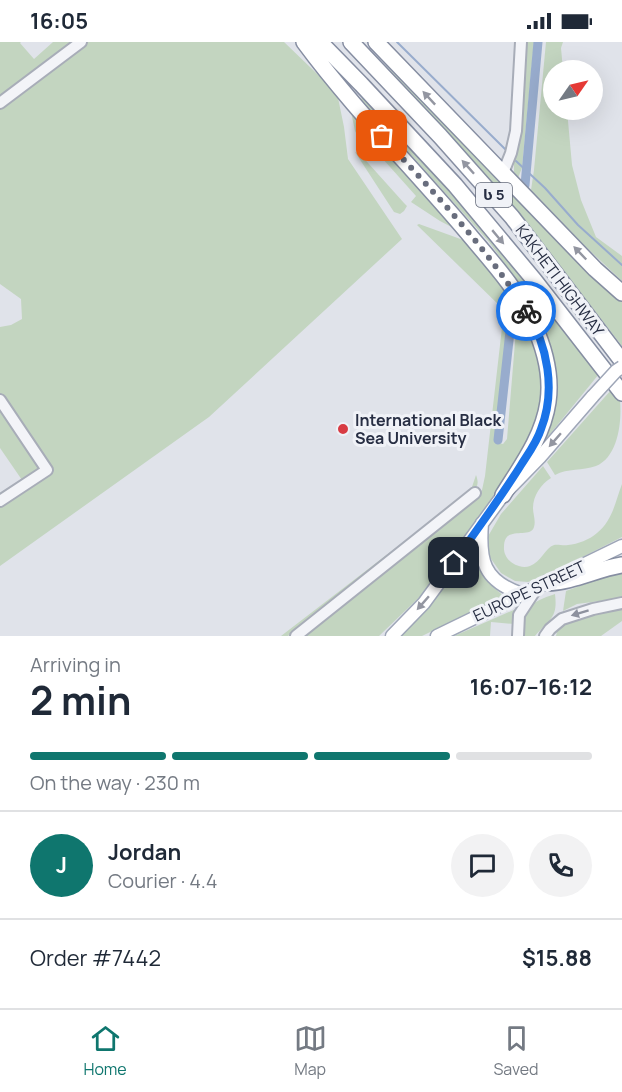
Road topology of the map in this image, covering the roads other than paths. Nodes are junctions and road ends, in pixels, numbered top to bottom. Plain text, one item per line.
1 (81, 42) edge
2 (297, 42) edge
3 (304, 42) edge
4 (320, 42) edge
5 (351, 42) edge
6 (376, 42) edge
7 (521, 42) edge
8 (318, 61) junction
9 (361, 84) junction
10 (0, 103) edge
11 (502, 173) junction
12 (622, 293) edge
13 (622, 361) edge
14 (622, 367) edge
15 (622, 393) edge
16 (0, 400) edge
17 (476, 493) dead end
18 (503, 495) junction
19 (0, 501) edge
20 (482, 522) junction
21 (622, 546) edge
22 (622, 565) edge
23 (541, 586) junction
24 (522, 594) junction
25 (622, 603) edge
26 (296, 636) edge
27 (392, 636) edge
28 (437, 636) edge
29 (518, 636) edge
30 (545, 636) edge

1 - 10 street
2 - 8 street
3 - 8 highway
4 - 9 highway, KAKHETI HIGHWAY / ს 5
13 -> 5 highway, KAKHETI HIGHWAY / ს 5
11 -> 6 highway
7 - 11 street
8 - 9 highway
8 - 18 highway
9 -> 15 highway, KAKHETI HIGHWAY / ს 5
12 -> 11 highway
14 -> 18 main road, bridge
16 - 19 street
17 - 26 street
18 - 20 main road
20 - 24 main road
20 -> 27 main road
21 - 23 main road, EUROPE STREET
22 - 23 highway
23 - 24 main road, EUROPE STREET
23 - 29 street
24 - 28 main road, EUROPE STREET
25 -> 30 street

